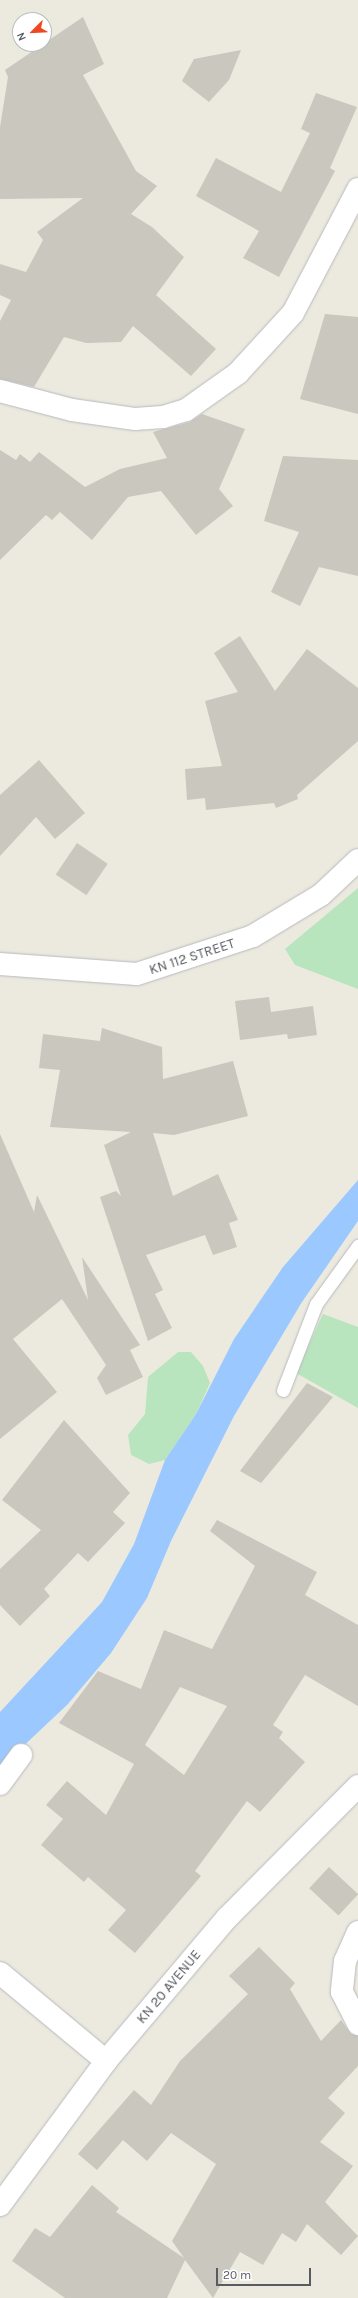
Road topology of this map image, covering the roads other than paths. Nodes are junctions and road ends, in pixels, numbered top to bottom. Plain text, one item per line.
1 (358, 190) edge
2 (0, 391) edge
3 (358, 860) edge
4 (0, 964) edge
5 (358, 1246) edge
6 (283, 1390) dead end
7 (21, 1754) dead end
8 (0, 1784) edge
9 (358, 1786) edge
10 (358, 1932) edge
11 (0, 1973) edge
12 (358, 2024) edge
13 (106, 2061) junction
14 (0, 2205) edge

1 - 2 street
3 - 4 street, KN 112 STREET
5 - 6 lane
7 - 8 street
9 - 13 street, KN 20 AVENUE
10 - 12 street
11 - 13 street
13 - 14 street, KN 20 AVENUE

